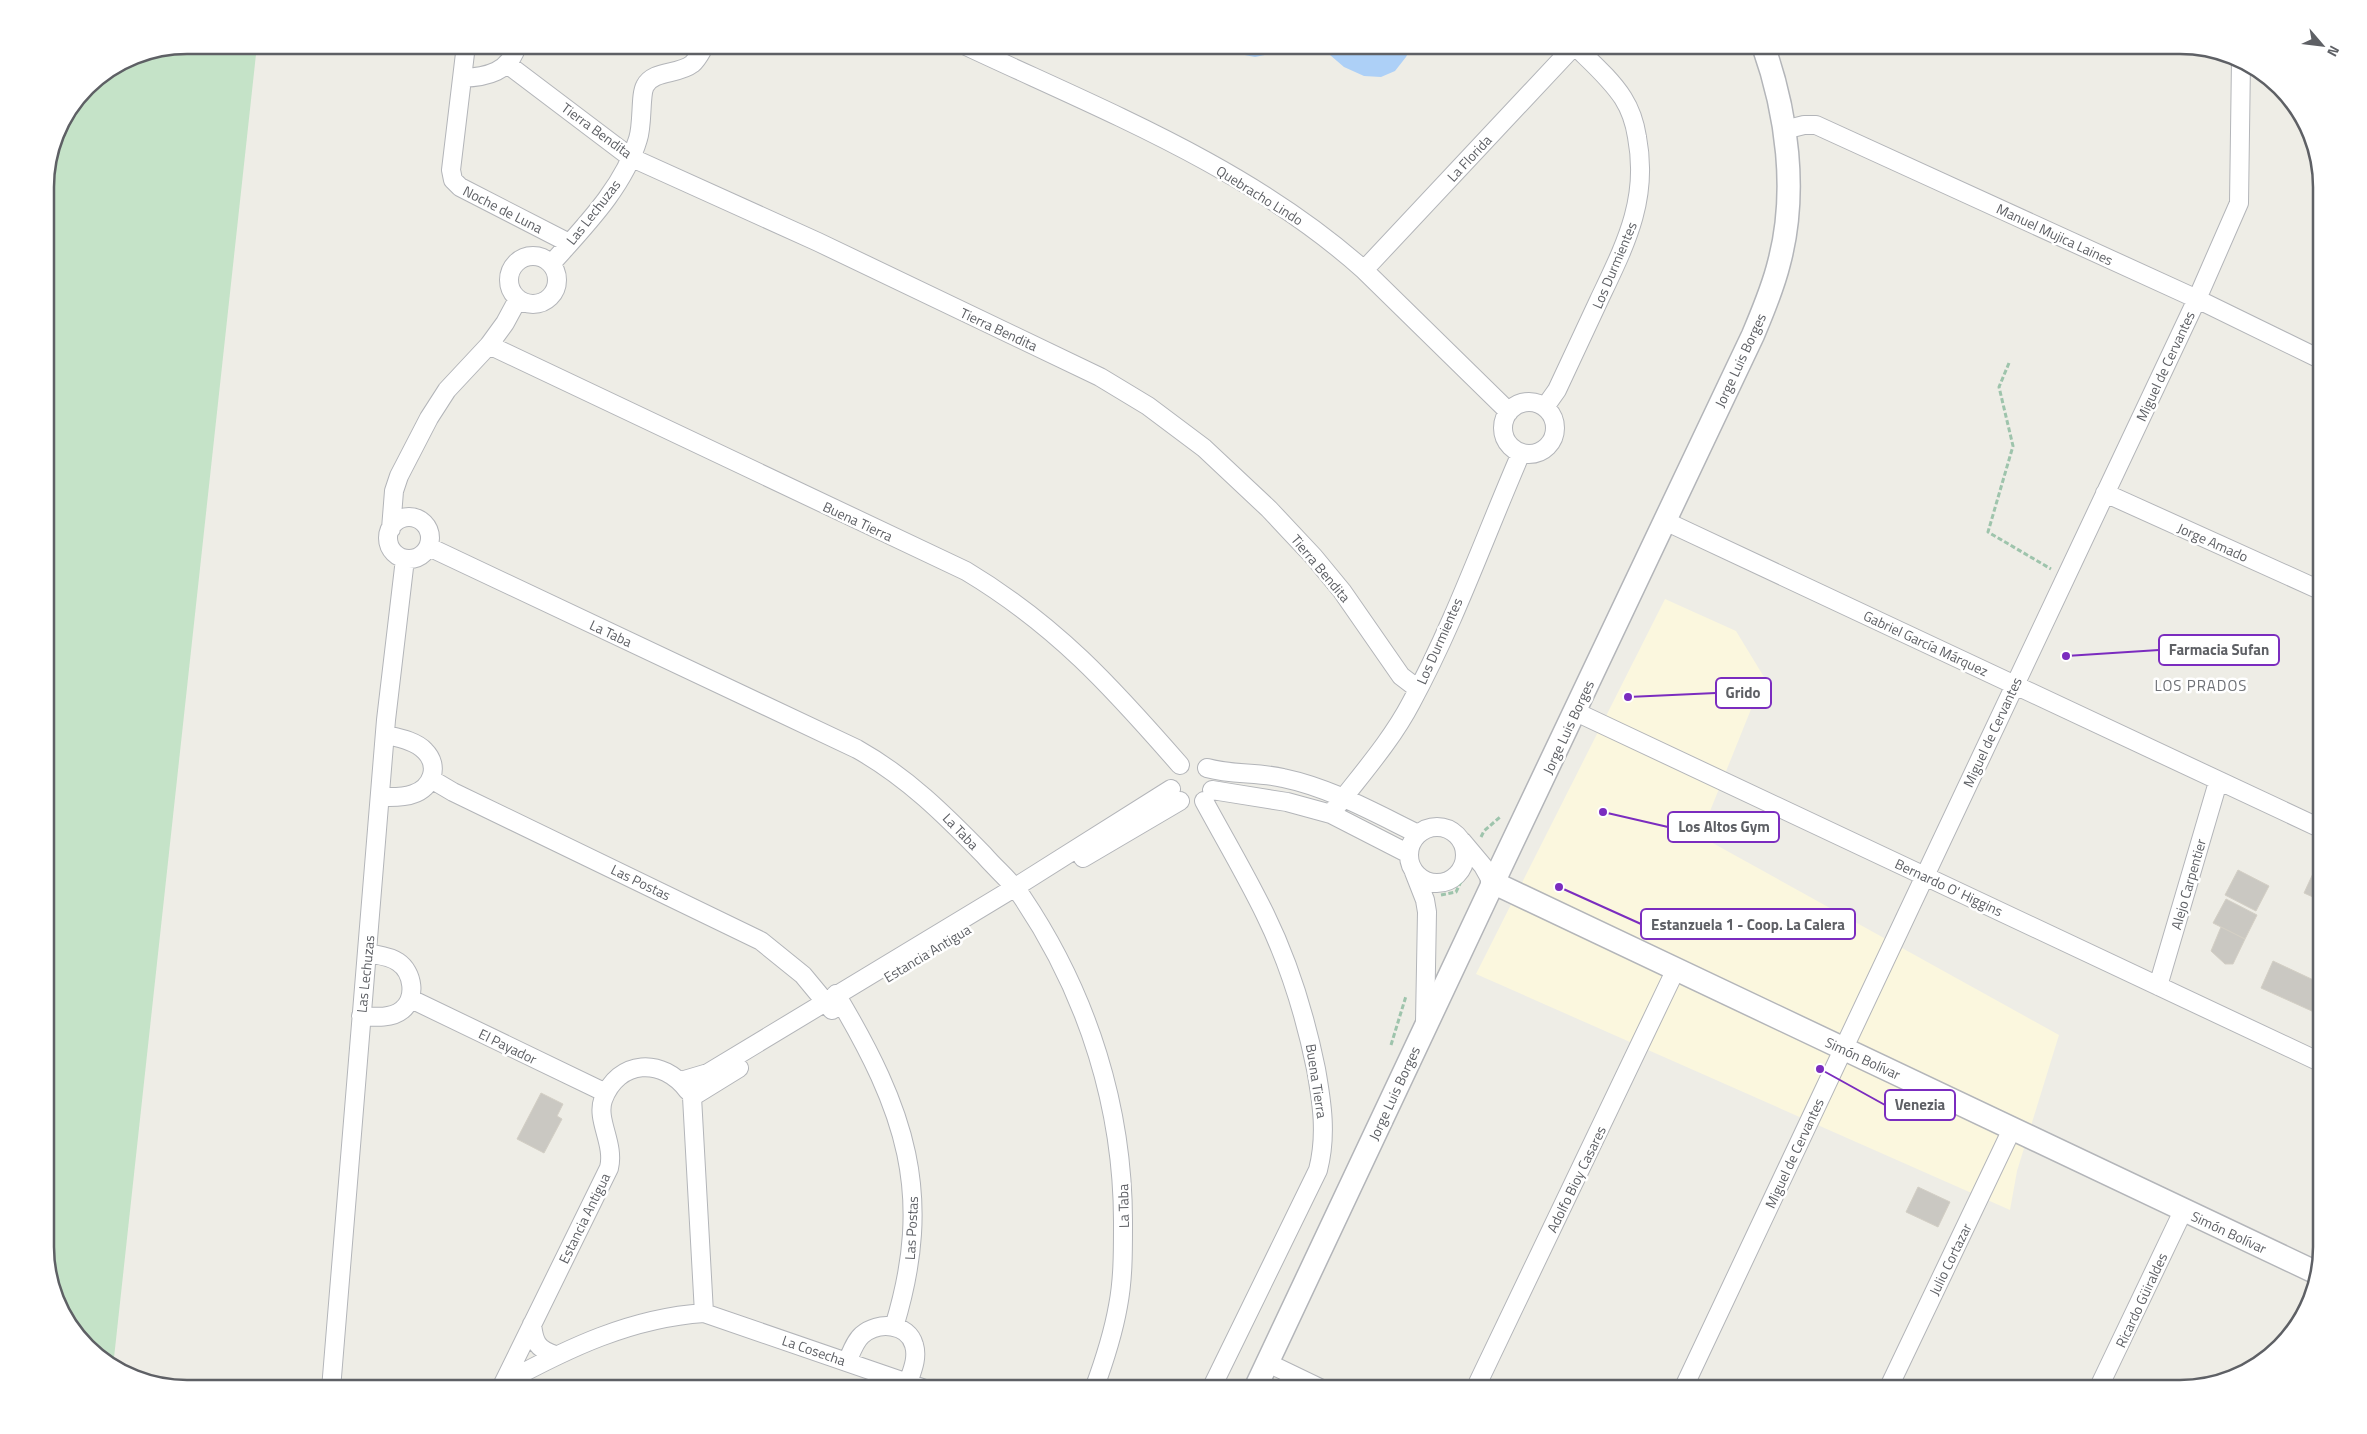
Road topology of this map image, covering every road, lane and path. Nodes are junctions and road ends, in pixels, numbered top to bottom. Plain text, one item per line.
1 (465, 54) edge
2 (512, 54) edge
3 (698, 54) edge
4 (983, 54) edge
5 (1566, 54) edge
6 (1583, 54) edge
7 (1766, 54) edge
8 (507, 64) junction
9 (2241, 69) edge
10 (462, 78) junction
11 (1784, 130) junction
12 (630, 156) junction
13 (570, 243) junction
14 (551, 264) junction
15 (1364, 270) junction
16 (518, 299) junction
17 (2197, 299) junction
18 (489, 345) junction
19 (2313, 356) edge
20 (2009, 363) dead end
21 (1545, 407) junction
22 (1509, 412) junction
23 (1520, 453) junction
24 (394, 491) junction
25 (2105, 492) junction
26 (417, 518) junction
27 (1665, 521) junction
28 (390, 529) junction
29 (429, 547) junction
30 (405, 559) junction
31 (2064, 578) junction
32 (2313, 588) edge
33 (2014, 684) junction
34 (1418, 689) junction
35 (1576, 712) junction
36 (386, 735) junction
37 (1180, 765) junction
38 (1207, 768) junction
39 (431, 779) junction
40 (2218, 782) junction
41 (1176, 795) junction
42 (1208, 795) junction
43 (381, 797) junction
44 (1343, 798) junction
45 (1331, 814) junction
46 (1501, 816) dead end
47 (2313, 825) edge
48 (1418, 834) junction
49 (1461, 840) junction
50 (1474, 852) junction
51 (1409, 854) junction
52 (1414, 872) junction
53 (1461, 873) junction
54 (1924, 874) junction
55 (1492, 882) junction
56 (1018, 892) junction
57 (1427, 912) junction
58 (368, 953) junction
59 (1676, 969) junction
60 (2158, 986) junction
61 (411, 999) junction
62 (834, 1002) junction
63 (360, 1016) junction
64 (1425, 1027) junction
65 (1843, 1050) junction
66 (2313, 1058) edge
67 (681, 1081) junction
68 (606, 1093) junction
69 (692, 1097) junction
70 (2012, 1129) junction
71 (2183, 1211) junction
72 (2311, 1270) edge
73 (704, 1313) junction
74 (532, 1324) junction
75 (894, 1327) junction
76 (556, 1355) junction
77 (847, 1362) junction
78 (1268, 1362) junction
79 (337, 1380) edge
80 (504, 1380) edge
81 (512, 1380) edge
82 (899, 1380) edge
83 (915, 1380) edge
84 (1097, 1380) edge
85 (1215, 1380) edge
86 (1259, 1380) edge
87 (1304, 1380) edge
88 (1479, 1380) edge
89 (1687, 1380) edge
90 (1892, 1380) edge
91 (2102, 1380) edge

1 - 10 street, Noche de Luna
2 - 8 street
3 - 12 street, Las Lechuzas
4 - 15 street, Quebracho Lindo
5 - 15 street, La Florida
6 - 21 street, Los Durmientes
7 - 11 street, Jorge Luis Borges
8 - 10 street
8 - 12 street, Tierra Bendita
9 - 17 street, Miguel de Cervantes
10 - 13 street, Noche de Luna
11 - 17 street, Manuel Mujica Laines
11 - 27 street, Jorge Luis Borges
12 - 13 street, Las Lechuzas
12 - 34 street, Tierra Bendita
13 - 14 street, Las Lechuzas
14 - 16 street
14 - 16 street
15 - 22 street, Quebracho Lindo
16 - 18 street
17 - 19 street, Manuel Mujica Laines
17 - 25 street, Miguel de Cervantes
18 - 24 street
18 - 37 street, Buena Tierra
20 - 31 path
21 - 22 street
21 - 23 street
22 - 23 street
23 - 34 street, Los Durmientes
24 - 26 street
24 - 28 street
25 - 31 street, Miguel de Cervantes
25 - 32 street, Jorge Amado
26 - 28 street
26 - 29 street
27 - 33 street, Gabriel García Márquez
27 - 35 street, Jorge Luis Borges
28 - 30 street
29 - 30 street
29 - 56 street, La Taba
30 - 36 street, Las Lechuzas
31 - 33 street, Miguel de Cervantes
33 - 40 street, Gabriel García Márquez
33 - 54 street, Miguel de Cervantes
34 - 44 street, Los Durmientes
35 - 54 street, Bernardo O' Higgins
35 - 55 street, Jorge Luis Borges
36 - 39 street
36 - 43 street, Las Lechuzas
37 - 38 street
37 - 41 street
38 - 42 street
38 - 44 street
39 - 43 street
39 - 62 street, Las Postas
40 - 47 street, Gabriel García Márquez
40 - 60 street, Alejo Carpentier
41 - 42 street
41 - 56 street, Estancia Antigua
42 - 45 street
42 - 85 street, Buena Tierra
43 - 58 street, Las Lechuzas
44 - 45 street, Los Durmientes
44 - 48 street
45 - 51 street
46 - 50 path
48 - 49 street
48 - 51 street
49 - 50 street
49 - 53 street
50 - 53 path
50 - 55 street
51 - 52 street
52 - 53 street
52 - 57 street
53 - 55 street, Simón Bolívar
53 - 57 path
54 - 60 street, Bernardo O' Higgins
54 - 65 street, Miguel de Cervantes
55 - 59 street, Simón Bolívar
55 - 64 street, Jorge Luis Borges
56 - 62 street, Estancia Antigua
56 - 84 street, La Taba
57 - 64 street
58 - 61 street
58 - 63 street, Las Lechuzas
59 - 65 street, Simón Bolívar
59 - 88 street, Adolfo Bioy Casares
60 - 66 street, Bernardo O' Higgins
61 - 63 street
61 - 68 street, El Payador
62 - 67 street, Estancia Antigua
62 - 69 street, Estancia Antigua
62 - 75 street, Las Postas
63 - 79 street, Las Lechuzas
64 - 78 street, Jorge Luis Borges
65 - 70 street, Simón Bolívar
65 - 89 street, Miguel de Cervantes
67 - 68 street, Estancia Antigua
67 - 69 street
68 - 74 street, Estancia Antigua
69 - 73 street
70 - 71 street, Simón Bolívar
70 - 90 street, Julio Cortazar
71 - 72 street, Simón Bolívar
71 - 91 street, Ricardo Güiraldes
73 - 76 street, La Cosecha
73 - 77 street, La Cosecha
74 - 76 street
74 - 80 street, Estancia Antigua
75 - 77 street
75 - 83 street
76 - 81 street, La Cosecha
77 - 82 street, La Cosecha
78 - 86 street, Jorge Luis Borges
78 - 87 street

